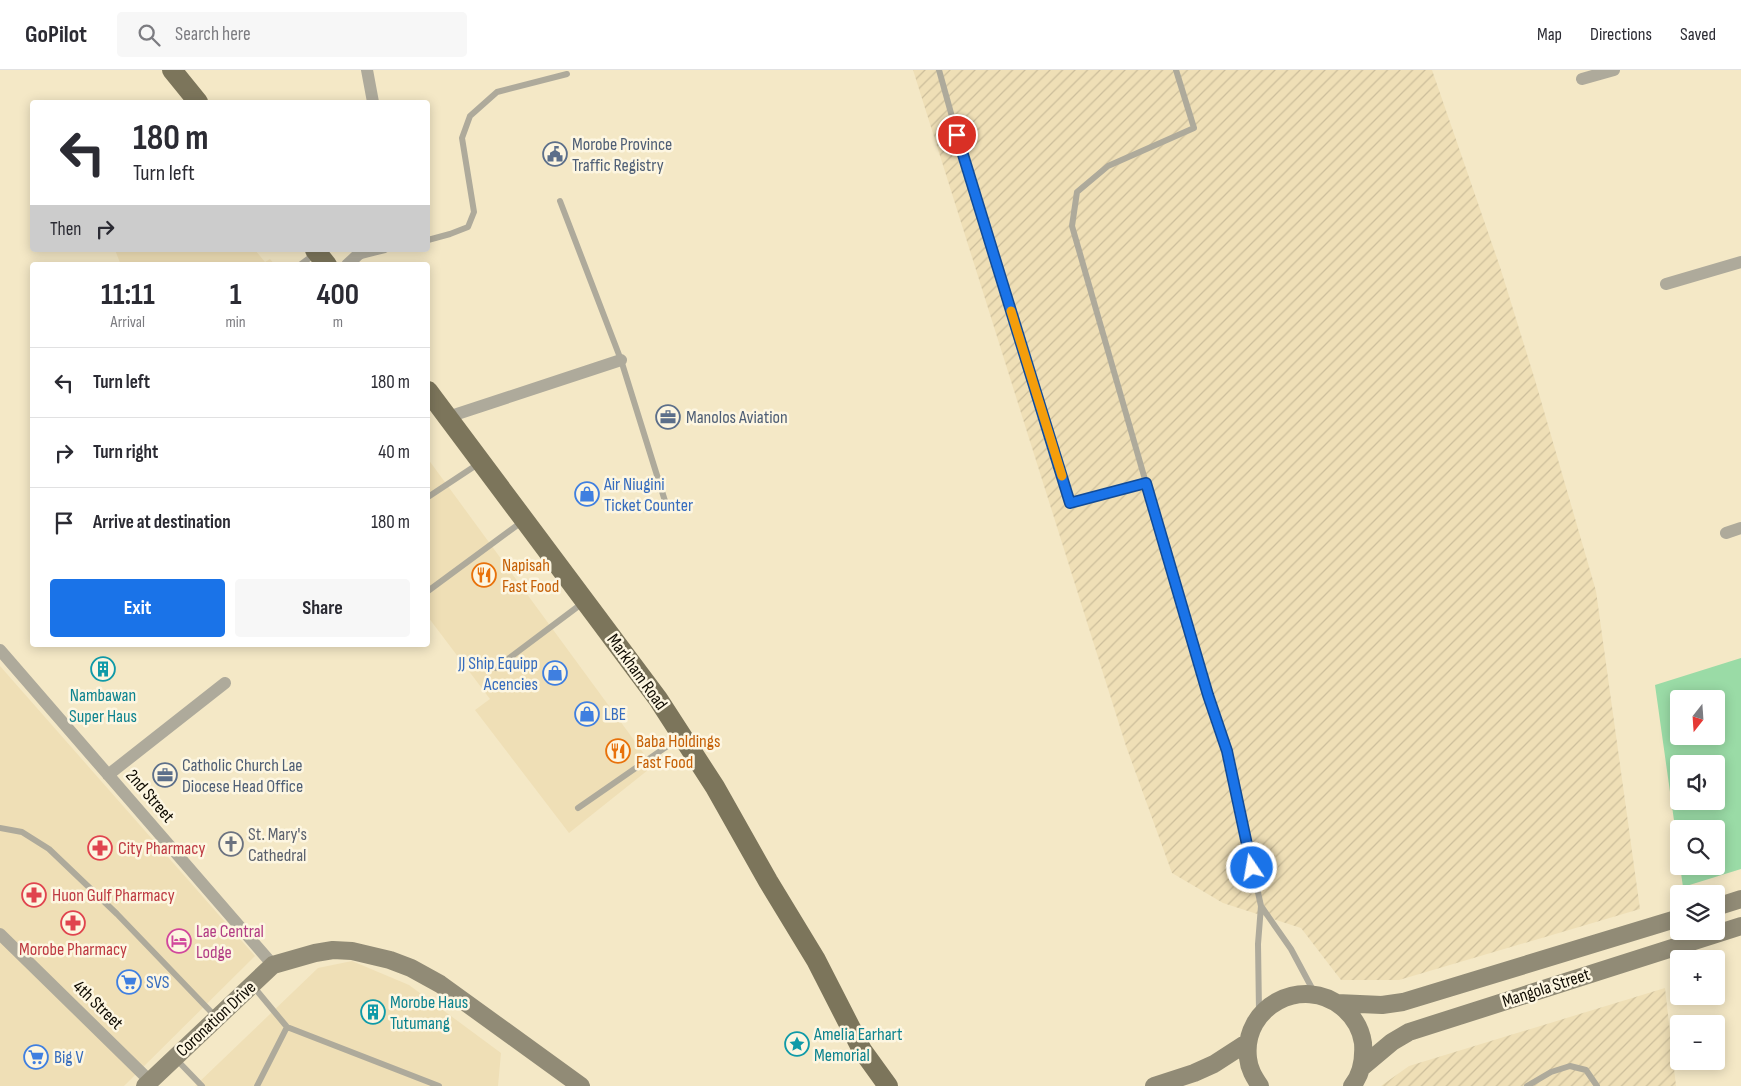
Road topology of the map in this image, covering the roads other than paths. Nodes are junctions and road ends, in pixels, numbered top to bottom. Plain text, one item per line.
1 (172, 70) edge
2 (368, 70) edge
3 (939, 70) edge
4 (1176, 70) edge
5 (1614, 70) edge
6 (567, 74) dead end
7 (1582, 79) dead end
8 (196, 100) edge
9 (373, 100) edge
10 (560, 201) dead end
11 (430, 239) edge
12 (360, 253) edge
13 (319, 256) edge
14 (306, 262) edge
15 (350, 262) edge
16 (1741, 262) edge
17 (1666, 284) dead end
18 (621, 360) junction
19 (430, 399) edge
20 (448, 418) junction
21 (481, 462) junction
22 (1146, 483) junction
23 (430, 496) edge
24 (665, 501) dead end
25 (524, 520) junction
26 (1741, 528) edge
27 (1726, 532) dead end
28 (430, 589) edge
29 (585, 602) junction
30 (0, 650) edge
31 (496, 668) dead end
32 (226, 683) dead end
33 (682, 736) junction
34 (108, 775) junction
35 (578, 808) dead end
36 (0, 828) edge
37 (1741, 899) edge
38 (1725, 903) edge
39 (1261, 906) junction
40 (1670, 921) edge
41 (1741, 926) edge
42 (0, 934) edge
43 (273, 965) junction
44 (252, 985) junction
45 (1316, 994) junction
46 (1337, 1003) junction
47 (1259, 1017) junction
48 (217, 1018) junction
49 (287, 1027) junction
50 (1248, 1042) junction
51 (862, 1050) junction
52 (175, 1058) junction
53 (1355, 1081) edge
54 (148, 1083) edge
55 (202, 1086) edge
56 (257, 1086) edge
57 (438, 1086) edge
58 (581, 1086) edge
59 (870, 1086) edge
60 (888, 1086) edge
61 (1154, 1086) edge
62 (1260, 1086) edge
63 (1527, 1086) edge
64 (1598, 1086) edge

1 - 8 main road
2 - 9 street
3 - 22 lane
4 - 22 lane
5 - 7 street
6 - 11 lane
10 - 18 lane
12 - 15 street
13 - 14 lane
16 - 17 street
18 - 20 street
18 - 24 lane
19 - 20 main road, Markham Road
20 - 21 main road, Markham Road
21 - 23 lane
21 - 25 main road, Markham Road
22 - 39 lane
25 - 28 lane
25 - 29 main road, Markham Road
26 - 27 street
29 - 31 lane
29 - 33 main road, Markham Road
30 - 34 street, 2nd Street
32 - 34 street
33 - 35 lane
33 - 51 main road, Markham Road
34 - 43 street, 2nd Street
36 - 48 lane
37 - 38 main road
39 - 45 lane
39 - 47 lane
40 - 46 main road, Mangola Street
41 - 53 main road, Mangola Street
42 - 54 street, 4th Street
43 - 44 main road, Coronation Drive
43 - 58 main road, Coronation Drive
44 - 48 main road, Coronation Drive
44 - 49 lane
45 - 46 main road
45 - 47 main road
46 - 53 main road
47 - 50 main road
48 - 52 main road, Coronation Drive
49 - 56 lane
49 - 57 lane
50 - 61 main road
50 - 62 main road
51 - 59 main road, Markham Road
51 - 60 main road, Markham Road
52 - 54 main road, Coronation Drive
52 - 55 lane
63 - 64 lane

